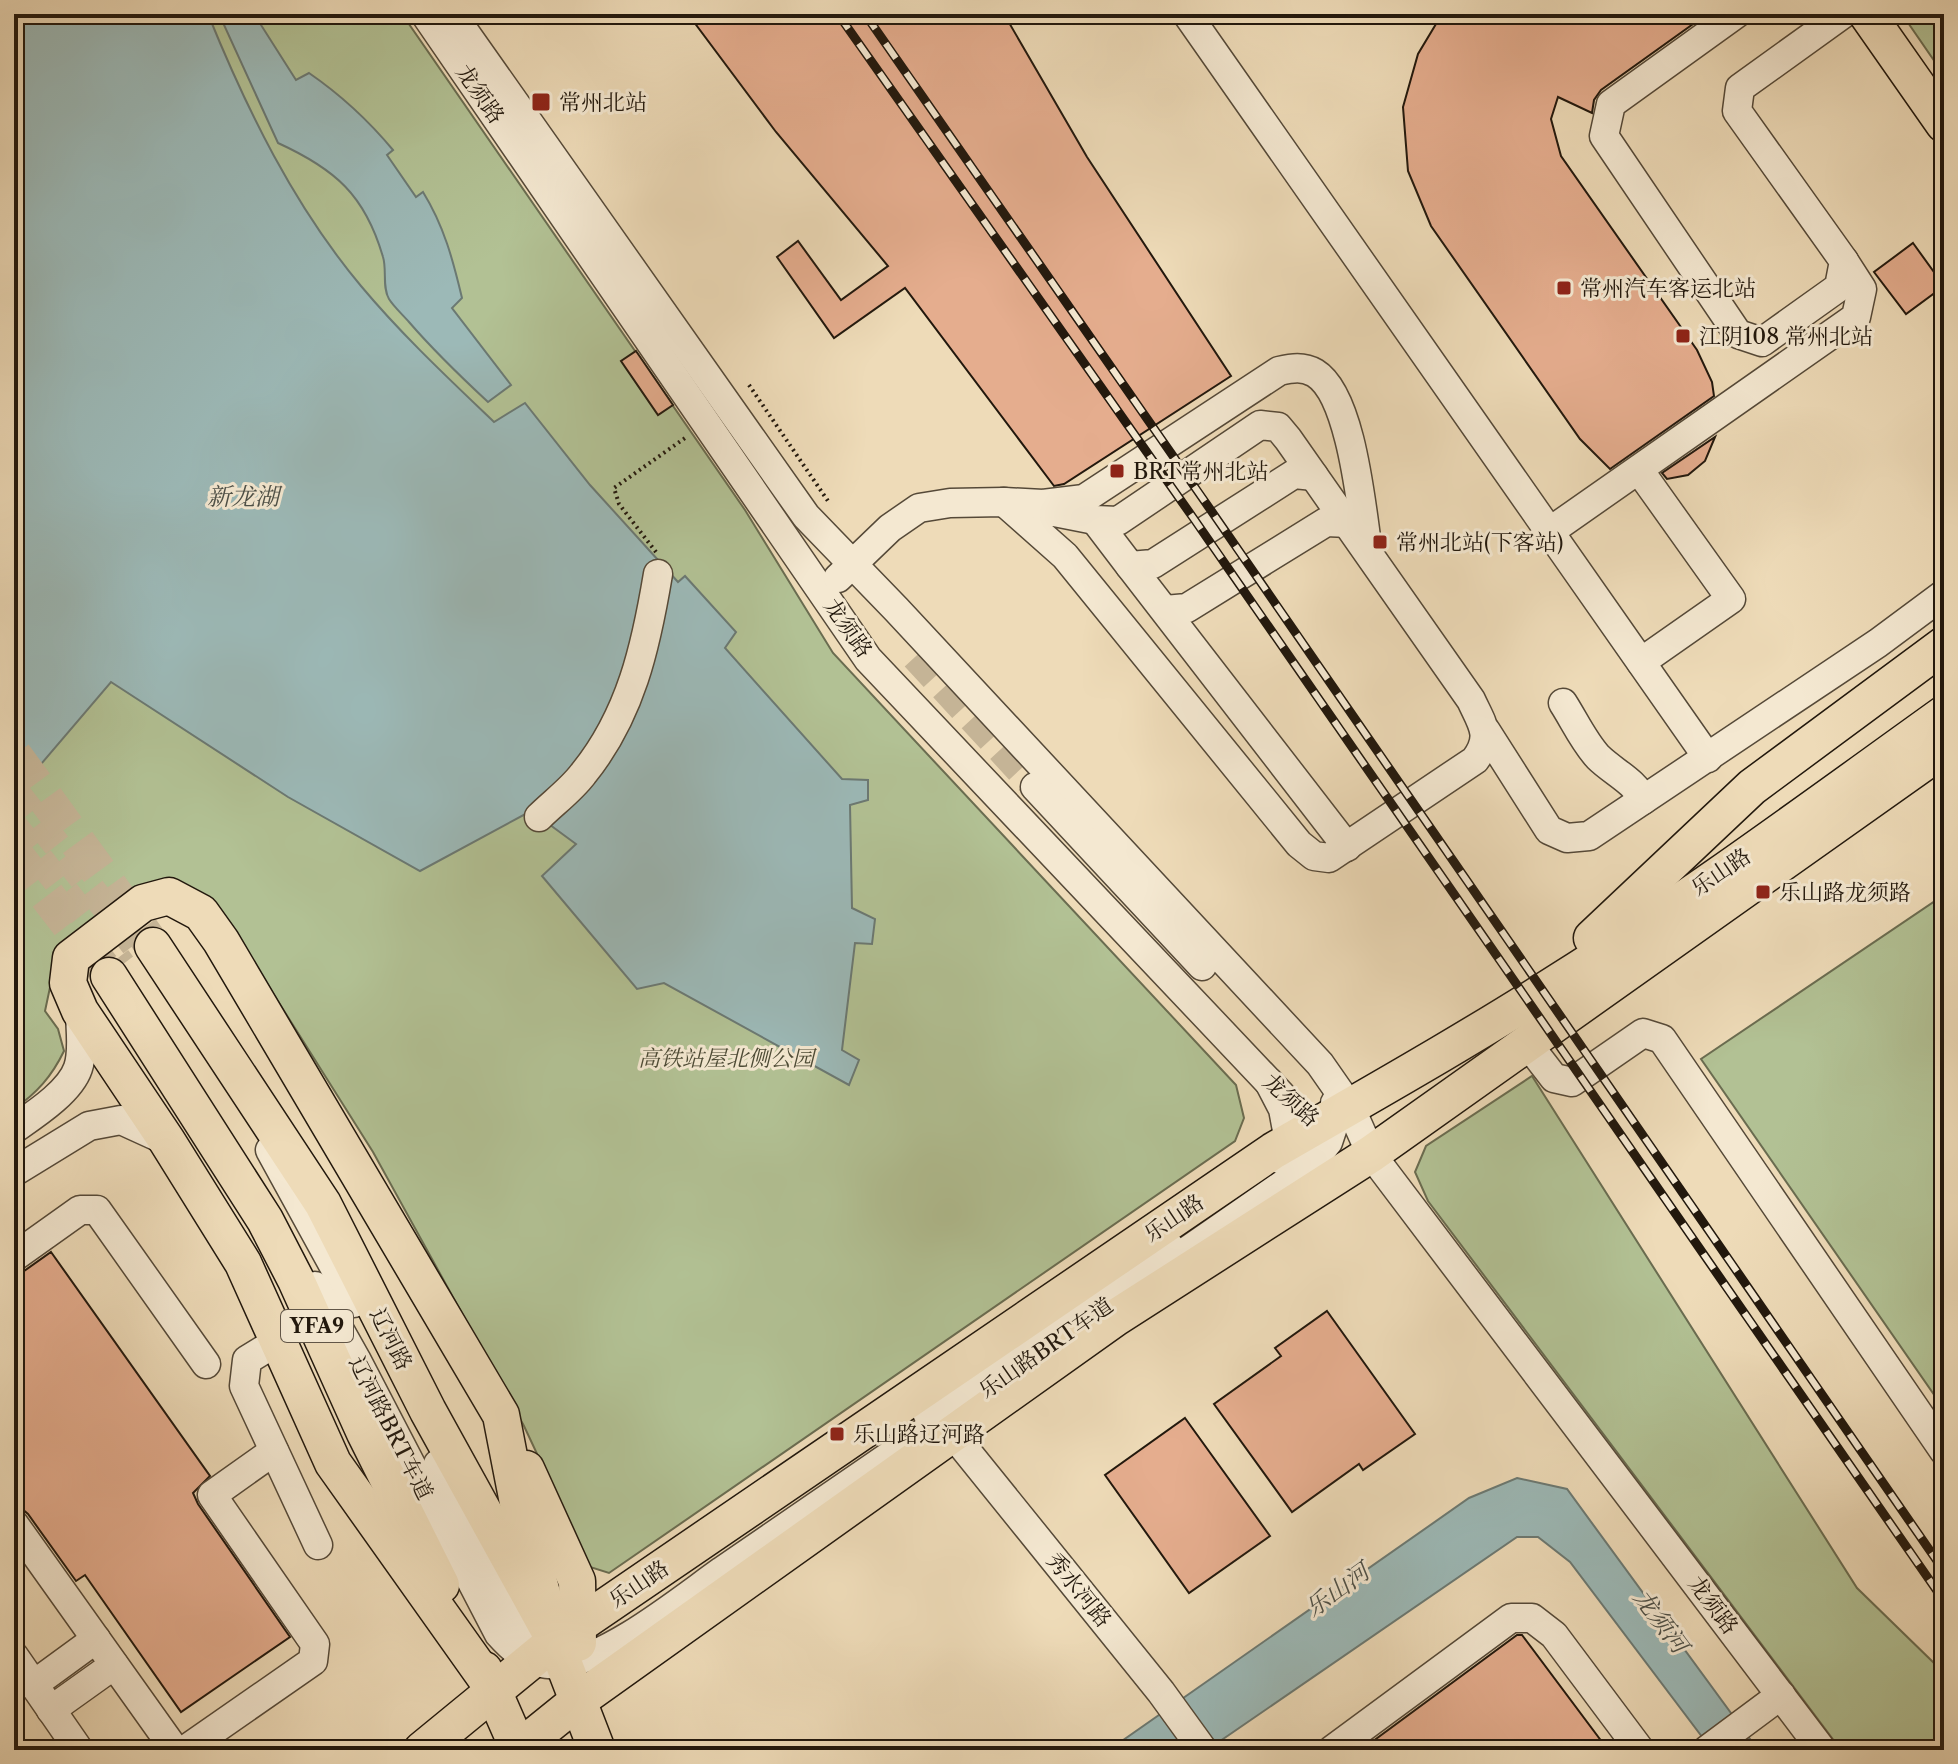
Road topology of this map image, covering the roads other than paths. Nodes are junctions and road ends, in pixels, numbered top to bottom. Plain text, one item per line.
1 (425, 14) edge
2 (452, 14) edge
3 (1187, 14) edge
4 (1736, 14) edge
5 (1843, 14) edge
6 (1867, 14) edge
7 (1931, 98) edge
8 (1944, 124) edge
9 (1844, 261) junction
10 (1639, 470) junction
11 (1318, 482) junction
12 (1004, 502) junction
13 (1349, 523) junction
14 (1100, 526) junction
15 (1549, 532) junction
16 (1368, 550) junction
17 (851, 565) junction
18 (658, 567) road end
19 (1135, 571) junction
20 (823, 593) junction
21 (1944, 594) edge
22 (1165, 610) junction
23 (1944, 645) edge
24 (1641, 662) junction
25 (1563, 703) dead end
26 (1944, 714) edge
27 (1486, 731) junction
28 (1944, 748) edge
29 (1708, 758) junction
30 (1035, 787) tunnel mouth
31 (1643, 800) junction
32 (539, 817) dead end
33 (1347, 847) junction
34 (131, 960) junction
35 (80, 1011) junction
36 (1476, 1032) junction
37 (1527, 1043) junction
38 (1325, 1124) junction
39 (14, 1129) edge
40 (167, 1141) junction
41 (1371, 1154) junction
42 (14, 1172) edge
43 (14, 1257) edge
44 (282, 1349) junction
45 (206, 1364) dead end
46 (952, 1433) junction
47 (274, 1451) junction
48 (1944, 1451) edge
49 (14, 1524) edge
50 (318, 1545) dead end
51 (96, 1639) junction
52 (572, 1648) junction
53 (14, 1656) edge
54 (114, 1665) junction
55 (33, 1685) junction
56 (495, 1691) junction
57 (1781, 1695) junction
58 (579, 1700) junction
59 (51, 1710) junction
60 (79, 1750) edge
61 (175, 1750) edge
62 (185, 1750) edge
63 (422, 1750) edge
64 (518, 1750) edge
65 (597, 1750) edge
66 (1203, 1750) edge
67 (1332, 1750) edge
68 (1640, 1750) edge
69 (1707, 1750) edge
70 (1822, 1750) edge

1 - 20 street, 龙须路
2 - 17 street, 龙须路
3 - 15 street
4 - 9 street
5 - 9 street
6 - 7 main road
7 - 8 main road
9 - 10 street
10 - 15 street
10 - 24 street
11 - 13 street
11 - 14 street
11 - 19 street
12 - 14 street
12 - 16 street
12 - 17 street
12 - 33 street
13 - 16 street
13 - 22 street
14 - 19 street
15 - 24 street
16 - 27 street
17 - 20 street
17 - 38 street, 龙须路
18 - 32 street
19 - 22 street
20 - 38 street, 龙须路
21 - 29 street
22 - 33 street
23 - 36 main road
24 - 29 street
25 - 31 street
26 - 36 main road, 乐山路
27 - 31 street
27 - 33 street
28 - 37 main road, 乐山路
29 - 31 street
30 - 38 street
34 - 52 main road, 辽河路 / YFA9
34 - 52 street, 辽河路BRT车道
34 - 56 main road, YFA9
35 - 39 street
35 - 40 main road
35 - 52 main road
36 - 38 main road, 乐山路
37 - 41 main road, 乐山路
37 - 48 street
38 - 41 street, 龙须路
38 - 52 main road, 乐山路
40 - 42 street
40 - 44 main road
41 - 46 main road, 乐山路
41 - 57 street, 龙须路
43 - 45 street
44 - 47 street
44 - 56 main road
46 - 58 main road, 乐山路
46 - 66 street, 秀水河路
47 - 50 street
47 - 62 street
49 - 51 street
51 - 54 street
51 - 55 street
52 - 56 main road, 乐山路
52 - 58 main road
53 - 55 street
54 - 59 street
54 - 61 street
55 - 59 street
56 - 63 main road, 乐山路
56 - 64 main road, YFA9
57 - 69 street
57 - 70 street, 龙须路
58 - 64 main road, 乐山路
58 - 65 main road
59 - 60 street
67 - 68 street

